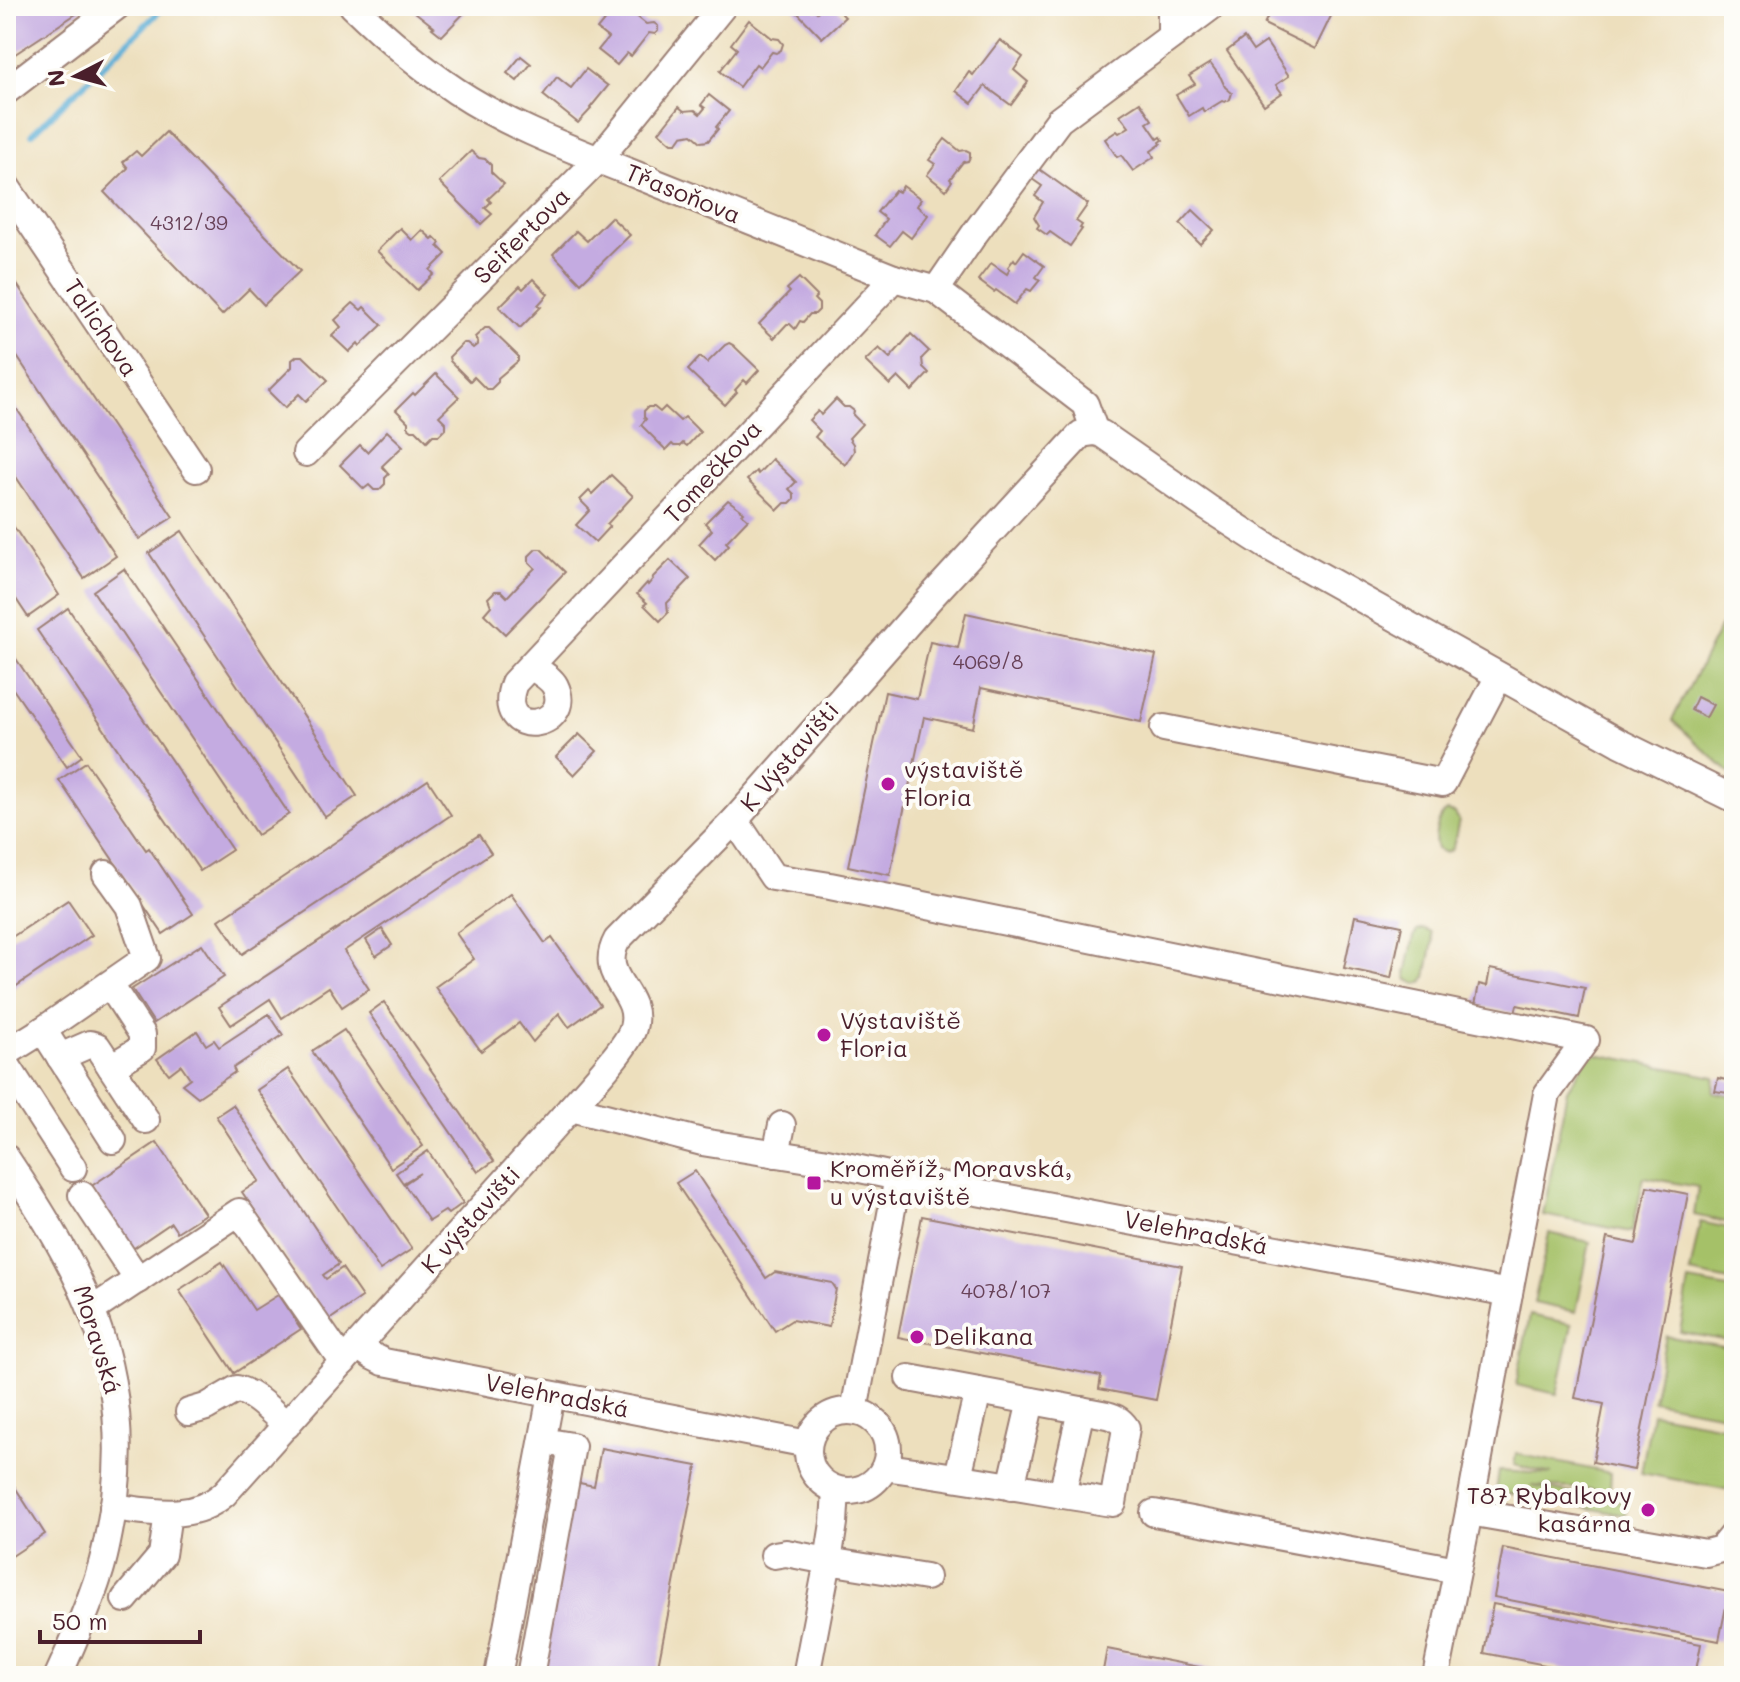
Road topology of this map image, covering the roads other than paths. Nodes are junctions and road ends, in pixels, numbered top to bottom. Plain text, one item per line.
1 (117, 6) edge
2 (353, 6) edge
3 (723, 6) edge
4 (1171, 6) edge
5 (1212, 6) edge
6 (1171, 36) junction
7 (6, 91) edge
8 (598, 160) junction
9 (6, 186) edge
10 (894, 278) junction
11 (936, 290) junction
12 (1095, 432) junction
13 (306, 453) dead end
14 (196, 469) dead end
15 (531, 666) dead end
16 (1499, 676) junction
17 (1164, 728) dead end
18 (1734, 799) edge
19 (735, 820) junction
20 (106, 874) dead end
21 (110, 985) junction
22 (43, 1030) junction
23 (6, 1053) edge
24 (60, 1057) junction
25 (6, 1064) edge
26 (111, 1067) junction
27 (571, 1108) junction
28 (146, 1120) dead end
29 (782, 1125) dead end
30 (113, 1140) dead end
31 (776, 1154) junction
32 (6, 1158) edge
33 (73, 1168) dead end
34 (898, 1177) junction
35 (82, 1195) dead end
36 (138, 1280) junction
37 (1509, 1293) junction
38 (92, 1310) junction
39 (350, 1354) junction
40 (909, 1378) dead end
41 (978, 1391) junction
42 (551, 1395) junction
43 (1031, 1401) junction
44 (1081, 1410) junction
45 (854, 1411) junction
46 (189, 1412) dead end
47 (287, 1425) junction
48 (543, 1441) junction
49 (808, 1444) junction
50 (885, 1467) junction
51 (958, 1476) junction
52 (1011, 1487) junction
53 (836, 1490) junction
54 (1062, 1495) junction
55 (113, 1507) junction
56 (1469, 1512) junction
57 (168, 1513) junction
58 (1154, 1513) dead end
59 (1734, 1533) edge
60 (1706, 1553) junction
61 (1734, 1553) edge
62 (774, 1555) dead end
63 (828, 1561) junction
64 (1457, 1570) junction
65 (926, 1577) dead end
66 (125, 1599) dead end
67 (58, 1676) edge
68 (498, 1676) edge
69 (530, 1676) edge
70 (806, 1676) edge
71 (1436, 1676) edge

1 - 7 street
2 - 8 street, Třasoňova
3 - 8 street, Seifertova
4 - 6 street
5 - 6 street
6 - 11 street
8 - 10 street, Třasoňova
8 - 13 street, Seifertova
9 - 14 street, Talichova
10 - 11 street, Třasoňova
10 - 15 street, Tomečkova
11 - 12 street, Třasoňova
12 - 16 street
12 - 19 street, K Výstavišti
16 - 17 street
16 - 18 street
19 - 27 street, K Výstavišti
19 - 37 street
20 - 21 street
21 - 22 street
21 - 26 street
22 - 23 street
22 - 24 street
24 - 26 street
24 - 30 street
25 - 33 street
26 - 28 street
27 - 31 street
27 - 39 street, K výstavišti
29 - 31 street
31 - 34 street
32 - 38 street, Moravská
34 - 37 street, Velehradská
34 - 45 street
35 - 36 street
36 - 38 street
36 - 39 street
37 - 56 street
38 - 55 street, Moravská
39 - 42 street, Velehradská
39 - 47 street, K výstavišti
40 - 41 street
41 - 43 street
41 - 51 street
42 - 48 street
42 - 49 street, Velehradská
43 - 44 street
43 - 52 street
44 - 54 street
44 - 54 street
45 - 49 street
45 - 50 street
46 - 47 street
47 - 57 street, K výstavišti
48 - 68 street
48 - 69 street
49 - 53 street
50 - 51 street
50 - 53 street
51 - 52 street
52 - 54 street
53 - 63 street
55 - 57 street, K výstavišti
55 - 67 street, Moravská
56 - 60 street
56 - 64 street
57 - 66 street
58 - 64 street
59 - 60 street
60 - 61 street
62 - 63 street
63 - 65 street
63 - 70 street
64 - 71 street

